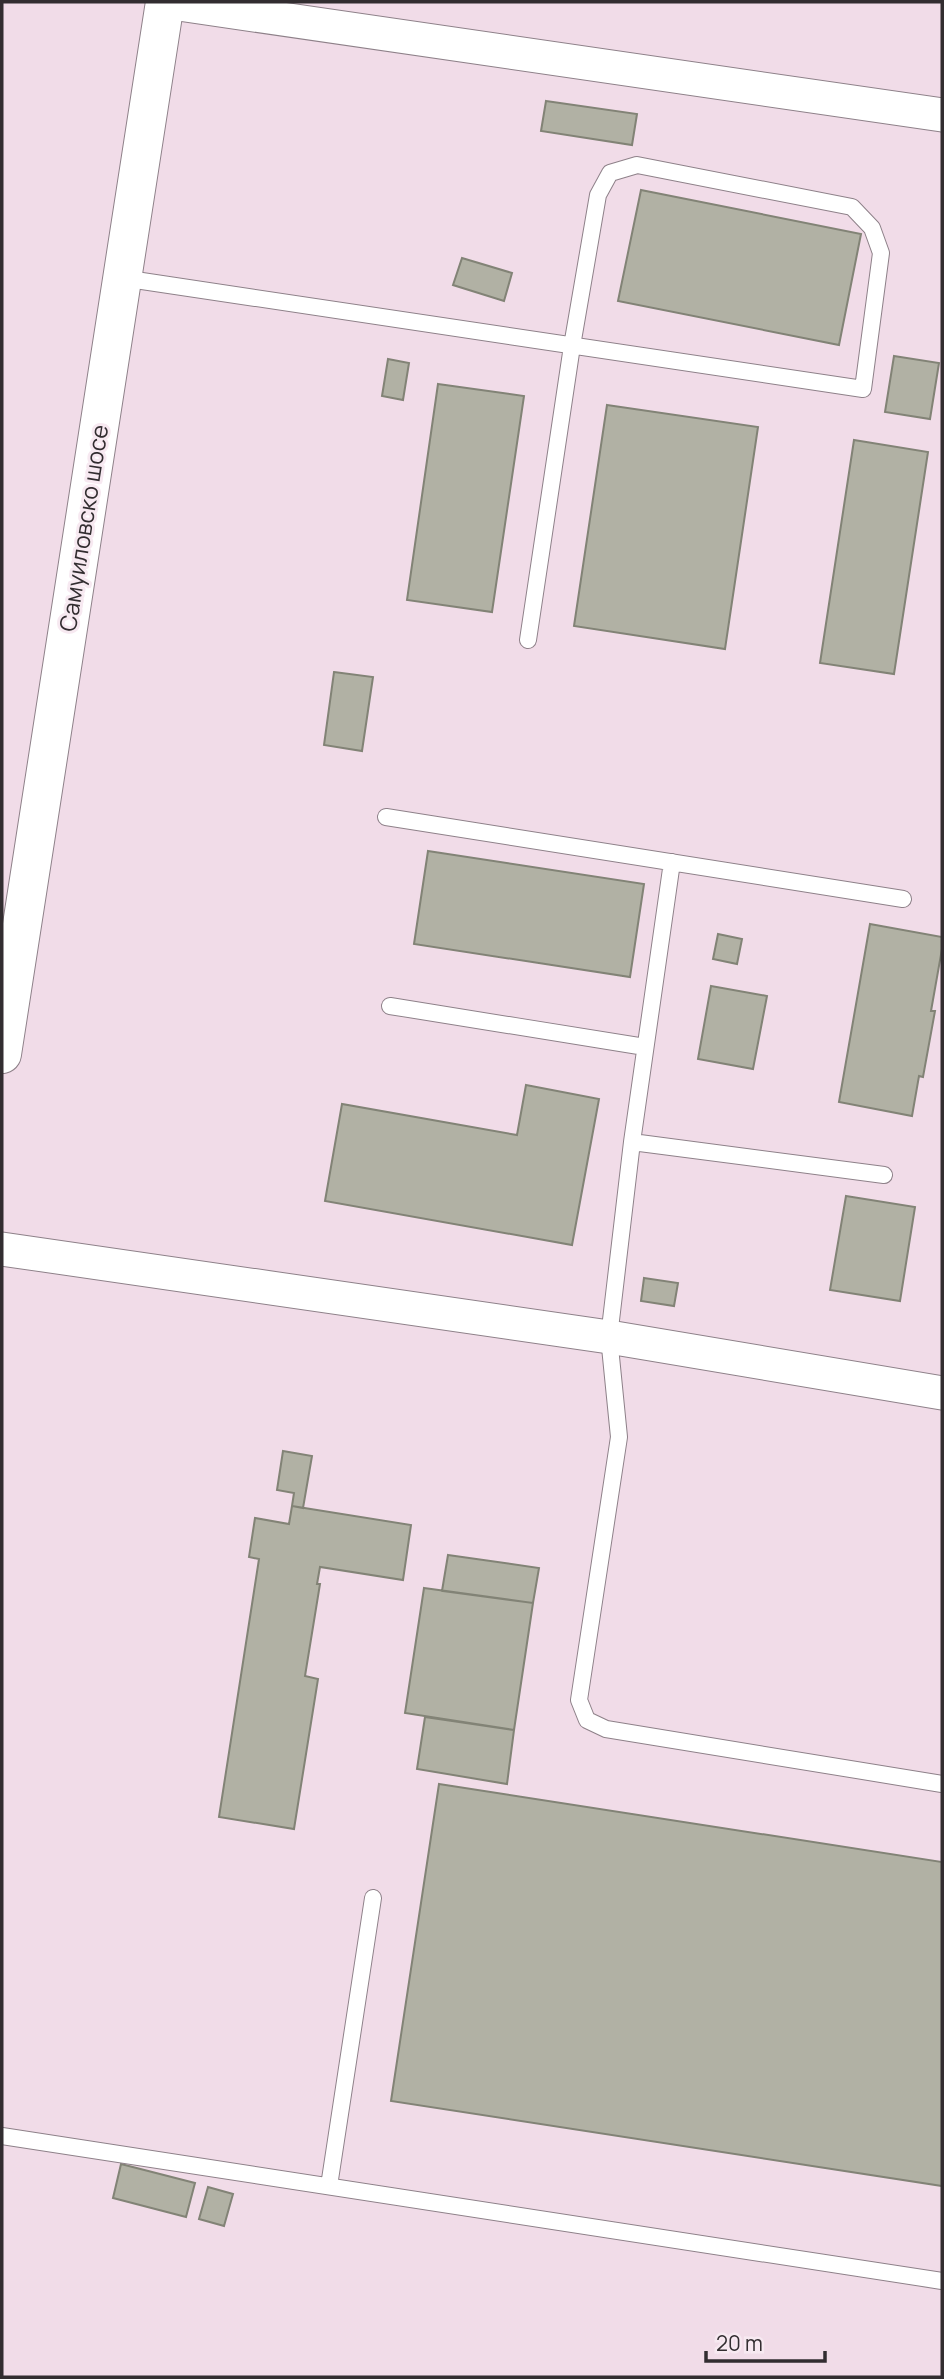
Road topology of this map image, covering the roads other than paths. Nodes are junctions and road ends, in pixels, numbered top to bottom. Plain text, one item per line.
1 (165, 2) edge
2 (942, 115) edge
3 (122, 278) junction
4 (572, 346) junction
5 (528, 640) dead end
6 (386, 817) dead end
7 (672, 862) junction
8 (903, 899) dead end
9 (390, 1006) dead end
10 (645, 1047) junction
11 (2, 1054) edge
12 (632, 1142) junction
13 (884, 1175) dead end
14 (2, 1249) edge
15 (609, 1337) junction
16 (942, 1393) edge
17 (942, 1784) edge
18 (373, 1898) dead end
19 (2, 2136) edge
20 (329, 2186) junction
21 (942, 2281) edge

1 - 2 street
1 - 3 street, Самуиловско шосе
3 - 4 lane
3 - 11 street, Самуиловско шосе
4 - 4 lane
4 - 5 lane
6 - 7 lane
7 - 8 lane
7 - 10 lane
9 - 10 lane
10 - 12 lane
12 - 13 lane
12 - 15 lane
14 - 15 street
15 - 16 street
15 - 17 lane
18 - 20 lane
19 - 20 lane
20 - 21 lane

